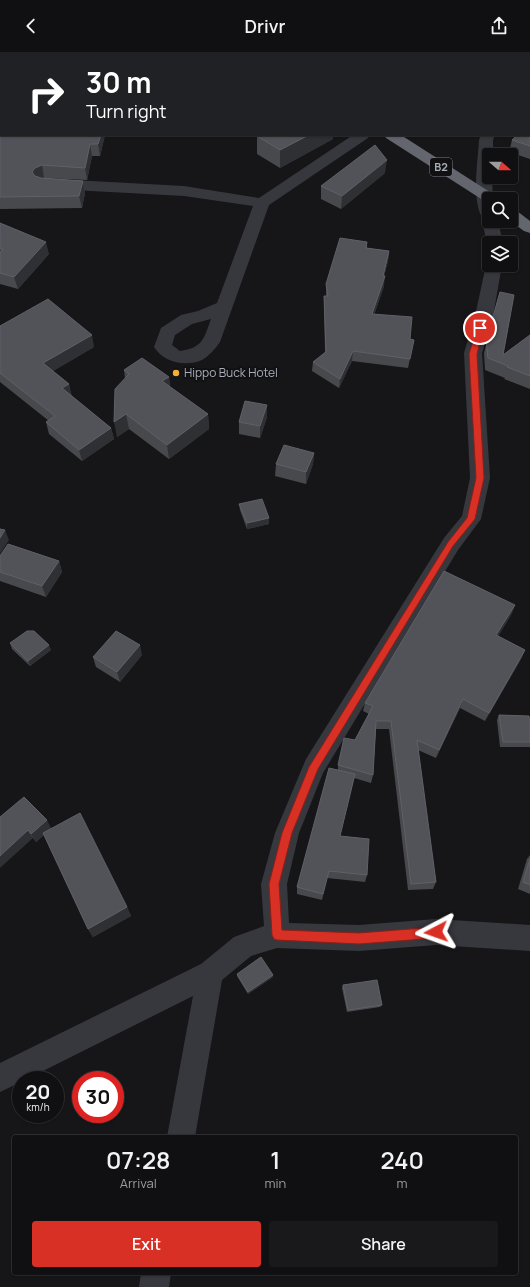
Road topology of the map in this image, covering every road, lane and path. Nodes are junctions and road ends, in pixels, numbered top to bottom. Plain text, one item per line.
1 (362, 136) edge
2 (393, 136) edge
3 (488, 136) edge
4 (44, 184) edge
5 (487, 192) edge
6 (482, 193) edge
7 (262, 203) junction
8 (518, 219) edge
9 (530, 228) edge
10 (493, 272) edge
11 (225, 306) dead end
12 (277, 935) junction
13 (530, 938) edge
14 (210, 973) junction
15 (0, 1078) edge
16 (181, 1135) edge
17 (156, 1275) edge
18 (154, 1287) edge

1 - 7 street
2 - 6 highway, B2
3 - 5 street
4 - 7 street
7 - 11 street
8 - 9 highway
10 - 12 street
12 - 13 street
12 - 14 street
14 - 15 street
14 - 16 street
17 - 18 street

